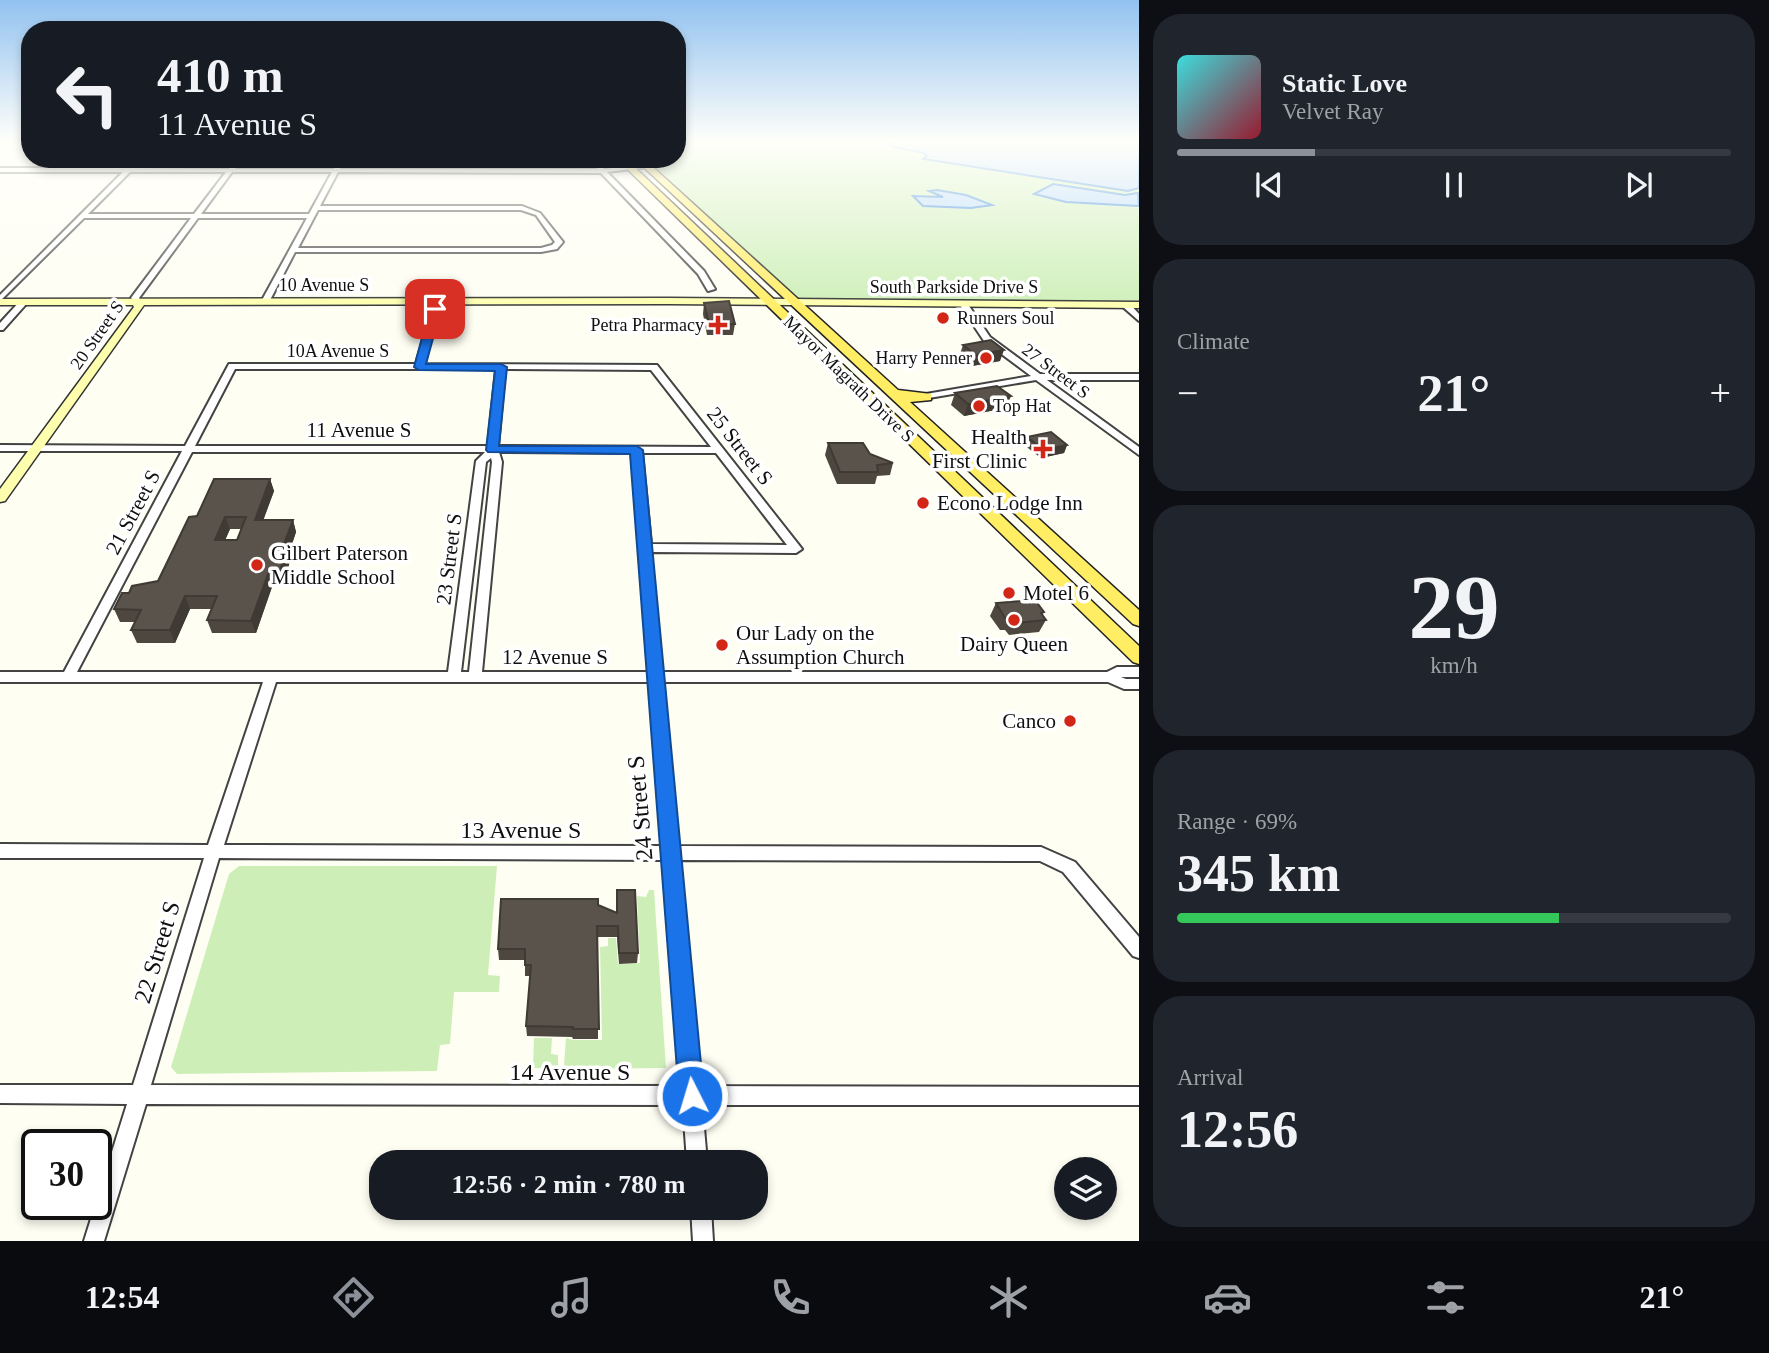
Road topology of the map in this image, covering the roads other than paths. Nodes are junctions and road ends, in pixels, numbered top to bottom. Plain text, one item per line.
1 (101, 198) edge
2 (210, 198) edge
3 (322, 198) edge
4 (628, 198) edge
5 (661, 198) edge
6 (677, 198) edge
7 (314, 212) junction
8 (197, 215) junction
9 (84, 216) junction
10 (294, 250) junction
11 (711, 289) dead end
12 (0, 301) edge
13 (24, 302) junction
14 (138, 302) junction
15 (265, 302) junction
16 (437, 303) junction
17 (783, 305) junction
18 (966, 307) junction
19 (1133, 307) edge
20 (1139, 319) edge
21 (0, 328) edge
22 (232, 366) joint
23 (419, 367) junction
24 (501, 367) junction
25 (654, 368) joint
26 (1038, 377) junction
27 (1139, 377) edge
28 (892, 393) junction
29 (926, 397) junction
30 (912, 412) junction
31 (0, 449) edge
32 (36, 449) junction
33 (188, 449) junction
34 (493, 450) junction
35 (637, 450) junction
36 (718, 450) junction
37 (1139, 452) edge
38 (0, 498) edge
39 (1001, 525) junction
40 (645, 548) junction
41 (1139, 620) edge
42 (1139, 640) edge
43 (1139, 656) edge
44 (1139, 671) edge
45 (0, 677) edge
46 (68, 677) junction
47 (656, 677) junction
48 (1110, 677) junction
49 (271, 678) junction
50 (454, 678) junction
51 (475, 678) junction
52 (1139, 684) edge
53 (0, 850) edge
54 (214, 851) junction
55 (670, 853) junction
56 (1139, 950) edge
57 (0, 1094) edge
58 (139, 1095) junction
59 (692, 1096) junction
60 (1139, 1096) edge
61 (696, 1150) edge
62 (702, 1220) edge
63 (94, 1241) edge
64 (703, 1241) edge

1 - 9 street
2 - 8 street, 20 Street S
3 - 7 street
4 - 11 street
5 - 17 main road
6 - 17 main road, Mayor Magrath Drive S
7 - 8 street
7 - 10 street
7 - 10 street
8 - 9 street
8 - 14 street, 20 Street S
9 - 12 street
10 - 15 street
12 - 13 street, 10 Avenue S
13 - 14 street, 10 Avenue S
13 - 21 street
14 - 15 street, 10 Avenue S
14 - 32 street, 20 Street S
15 - 16 street, 10 Avenue S
16 - 17 street, 10 Avenue S
16 - 23 street
17 - 18 street, South Parkside Drive S
17 - 28 main road, Mayor Magrath Drive S
17 - 39 main road, Mayor Magrath Drive S
18 - 19 street, South Parkside Drive S
18 - 26 street, 27 Street S
19 - 20 street
22 - 23 street, 10A Avenue S
22 - 33 street, 21 Street S
23 - 24 street, 10A Avenue S
24 - 25 street, 10A Avenue S
24 - 34 street, 23 Street S
25 - 36 street, 25 Street S
26 - 27 street
26 - 29 street
26 - 37 street, 27 Street S
28 - 29 main road
28 - 30 main road, Mayor Magrath Drive S
29 - 30 main road
30 - 41 main road, Mayor Magrath Drive S
31 - 32 street, 11 Avenue S
32 - 33 street, 11 Avenue S
32 - 38 street, 20 Street S
33 - 34 street, 11 Avenue S
33 - 46 street, 21 Street S
34 - 35 street, 11 Avenue S
34 - 50 street, 23 Street S
34 - 51 street, 23 Street S
35 - 36 street, 11 Avenue S
35 - 40 street, 24 Street S
36 - 40 street, 25 Street S
39 - 42 main road
39 - 43 main road, Mayor Magrath Drive S
40 - 47 street, 24 Street S
44 - 48 street, 12 Avenue S
45 - 46 street, 12 Avenue S
46 - 49 street, 12 Avenue S
47 - 48 street, 12 Avenue S
47 - 51 street, 12 Avenue S
47 - 55 street, 24 Street S
48 - 52 street, 12 Avenue S
49 - 50 street, 12 Avenue S
49 - 54 street, 22 Street S
50 - 51 street, 12 Avenue S
53 - 54 street, 13 Avenue S
54 - 55 street, 13 Avenue S
54 - 58 street, 22 Street S
55 - 56 street, 13 Avenue S
55 - 59 street, 24 Street S
57 - 58 street, 14 Avenue S
58 - 59 street, 14 Avenue S
58 - 63 street, 22 Street S
59 - 60 street, 14 Avenue S
59 - 61 street, 24 Street S
62 - 64 street

